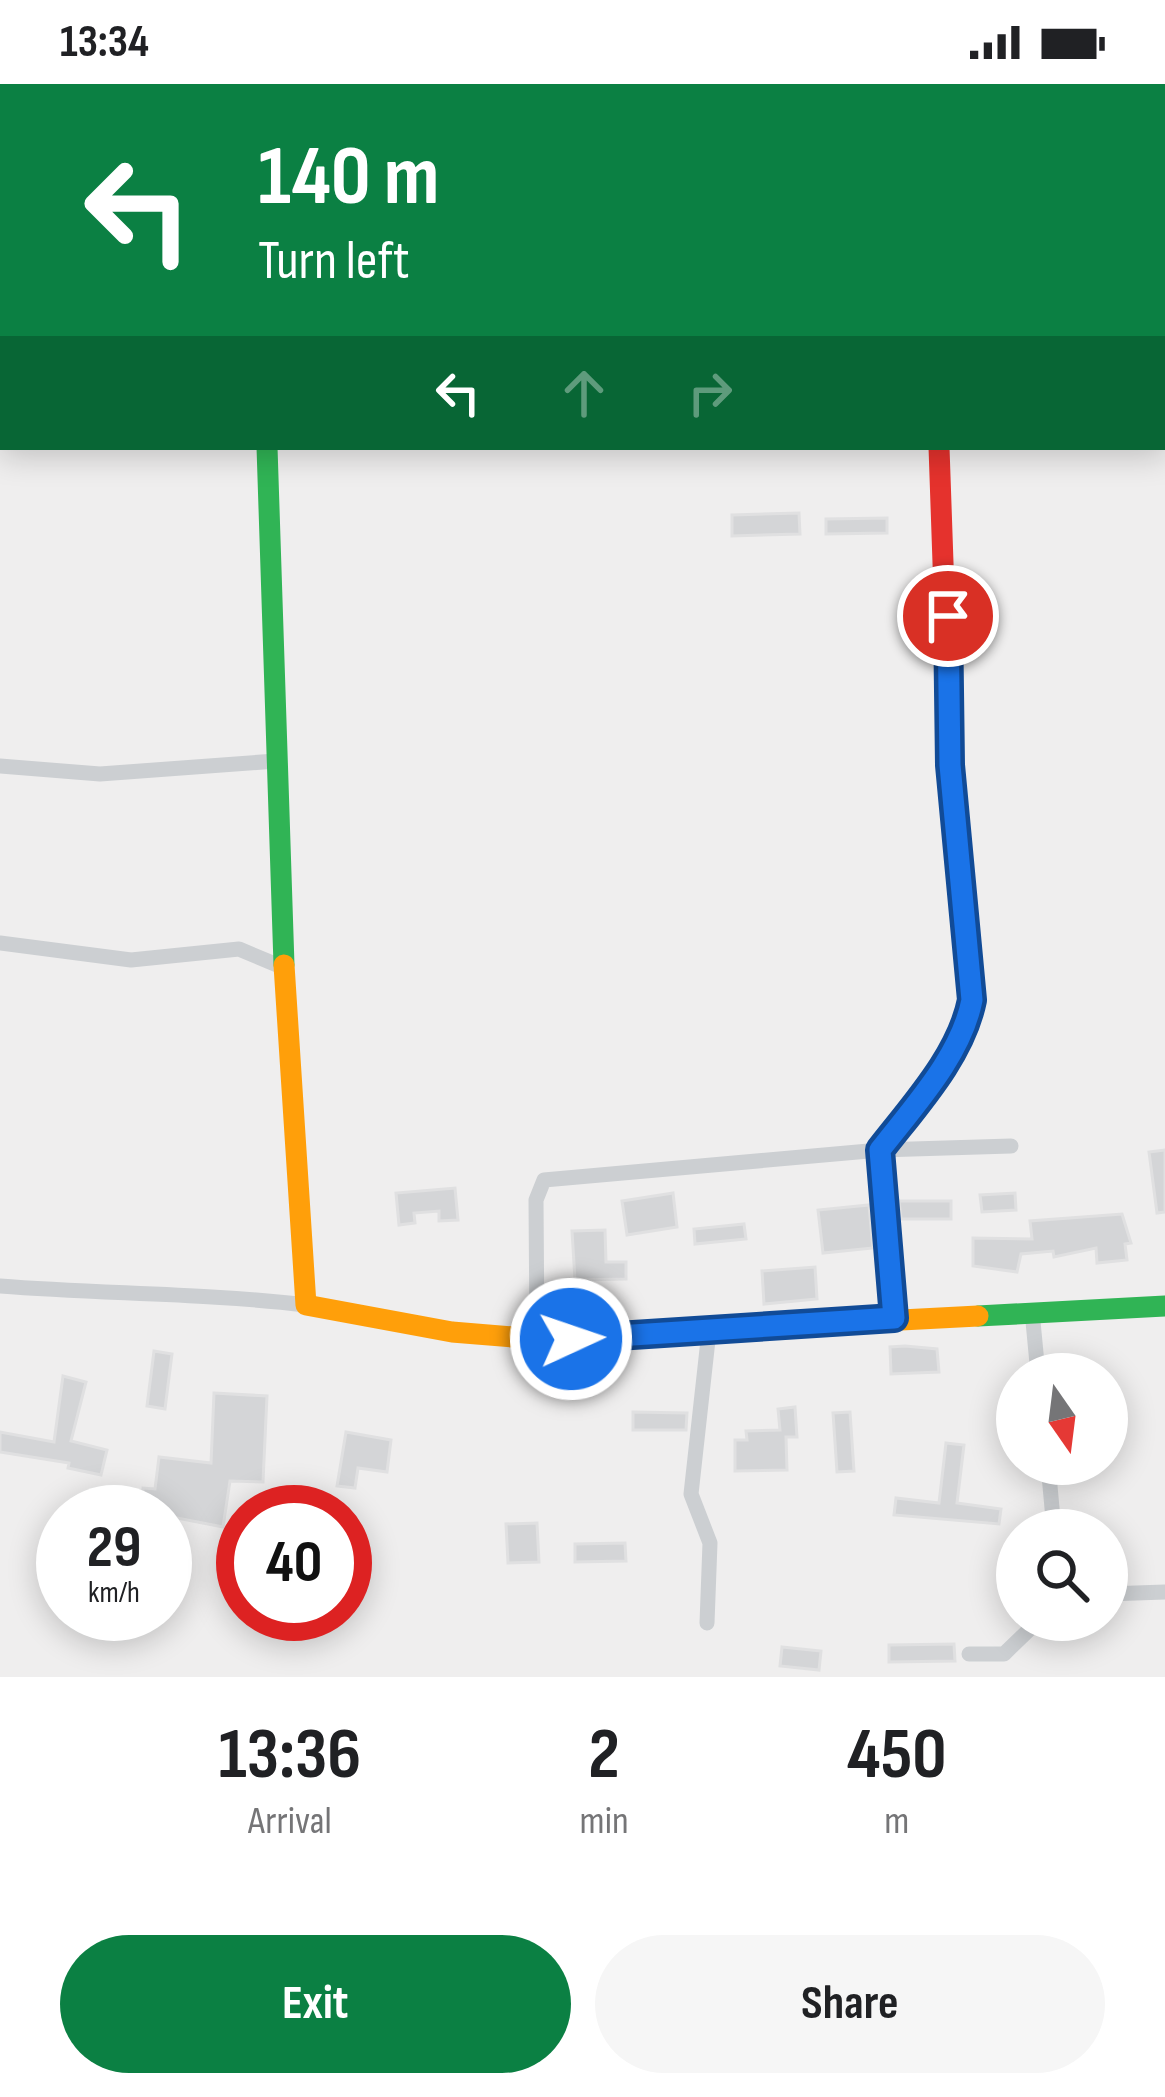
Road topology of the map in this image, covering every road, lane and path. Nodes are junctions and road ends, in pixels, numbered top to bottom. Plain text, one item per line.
1 (267, 450) edge
2 (939, 450) edge
3 (276, 760) junction
4 (0, 766) edge
5 (0, 943) edge
6 (282, 967) junction
7 (1011, 1146) dead end
8 (880, 1150) junction
9 (0, 1286) edge
10 (306, 1305) junction
11 (1165, 1306) edge
12 (1032, 1311) junction
13 (894, 1318) junction
14 (709, 1331) junction
15 (537, 1339) junction
16 (1036, 1353) edge
17 (1165, 1592) edge
18 (1128, 1593) edge
19 (707, 1623) dead end
20 (1017, 1641) edge
21 (969, 1654) dead end

1 - 3 street
2 - 8 street
3 - 4 street
3 - 6 street
5 - 6 street
6 - 10 street
7 - 8 street
8 - 13 street
8 - 15 street
9 - 10 street
10 - 15 street
11 - 12 street
12 - 13 street
12 - 16 street
13 - 14 street
14 - 15 street
14 - 19 street
17 - 18 street
20 - 21 street

